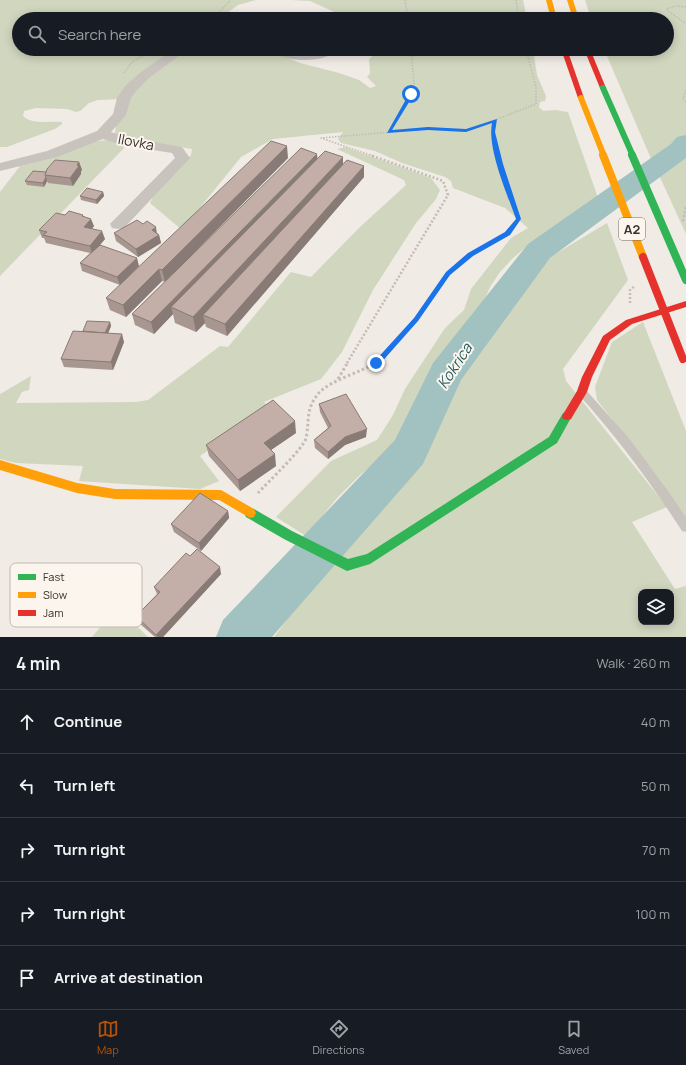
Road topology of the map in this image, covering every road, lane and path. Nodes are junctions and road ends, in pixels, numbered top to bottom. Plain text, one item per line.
1 (232, 0) edge
2 (405, 0) edge
3 (516, 0) edge
4 (549, 0) edge
5 (570, 0) edge
6 (686, 7) edge
7 (219, 12) edge
8 (407, 12) edge
9 (518, 12) edge
10 (552, 12) edge
11 (574, 12) edge
12 (670, 12) edge
13 (674, 15) edge
14 (686, 24) edge
15 (172, 56) edge
16 (292, 56) edge
17 (319, 56) edge
18 (412, 56) edge
19 (528, 56) edge
20 (566, 56) edge
21 (590, 56) edge
22 (686, 90) edge
23 (686, 102) edge
24 (495, 120) junction
25 (388, 132) junction
26 (102, 134) junction
27 (3, 166) edge
28 (118, 224) dead end
29 (686, 280) edge
30 (686, 304) edge
31 (684, 363) edge
32 (338, 380) junction
33 (582, 392) junction
34 (0, 465) edge
35 (242, 509) junction
36 (686, 527) edge

1 - 7 path
2 - 8 path
3 - 9 path
4 - 10 main road
5 - 11 main road
6 - 12 path
13 - 14 path
15 - 26 street
16 - 17 street
18 - 25 path
19 - 24 path
20 - 31 main road, A2, bridge
21 - 29 main road, A2, bridge
22 - 23 path
24 - 25 path
24 - 32 path
25 - 32 path
26 - 27 street, Ilovka
26 - 28 street, Ilovka
30 - 33 main road
32 - 35 path
33 - 35 main road
33 - 36 lane
34 - 35 main road

